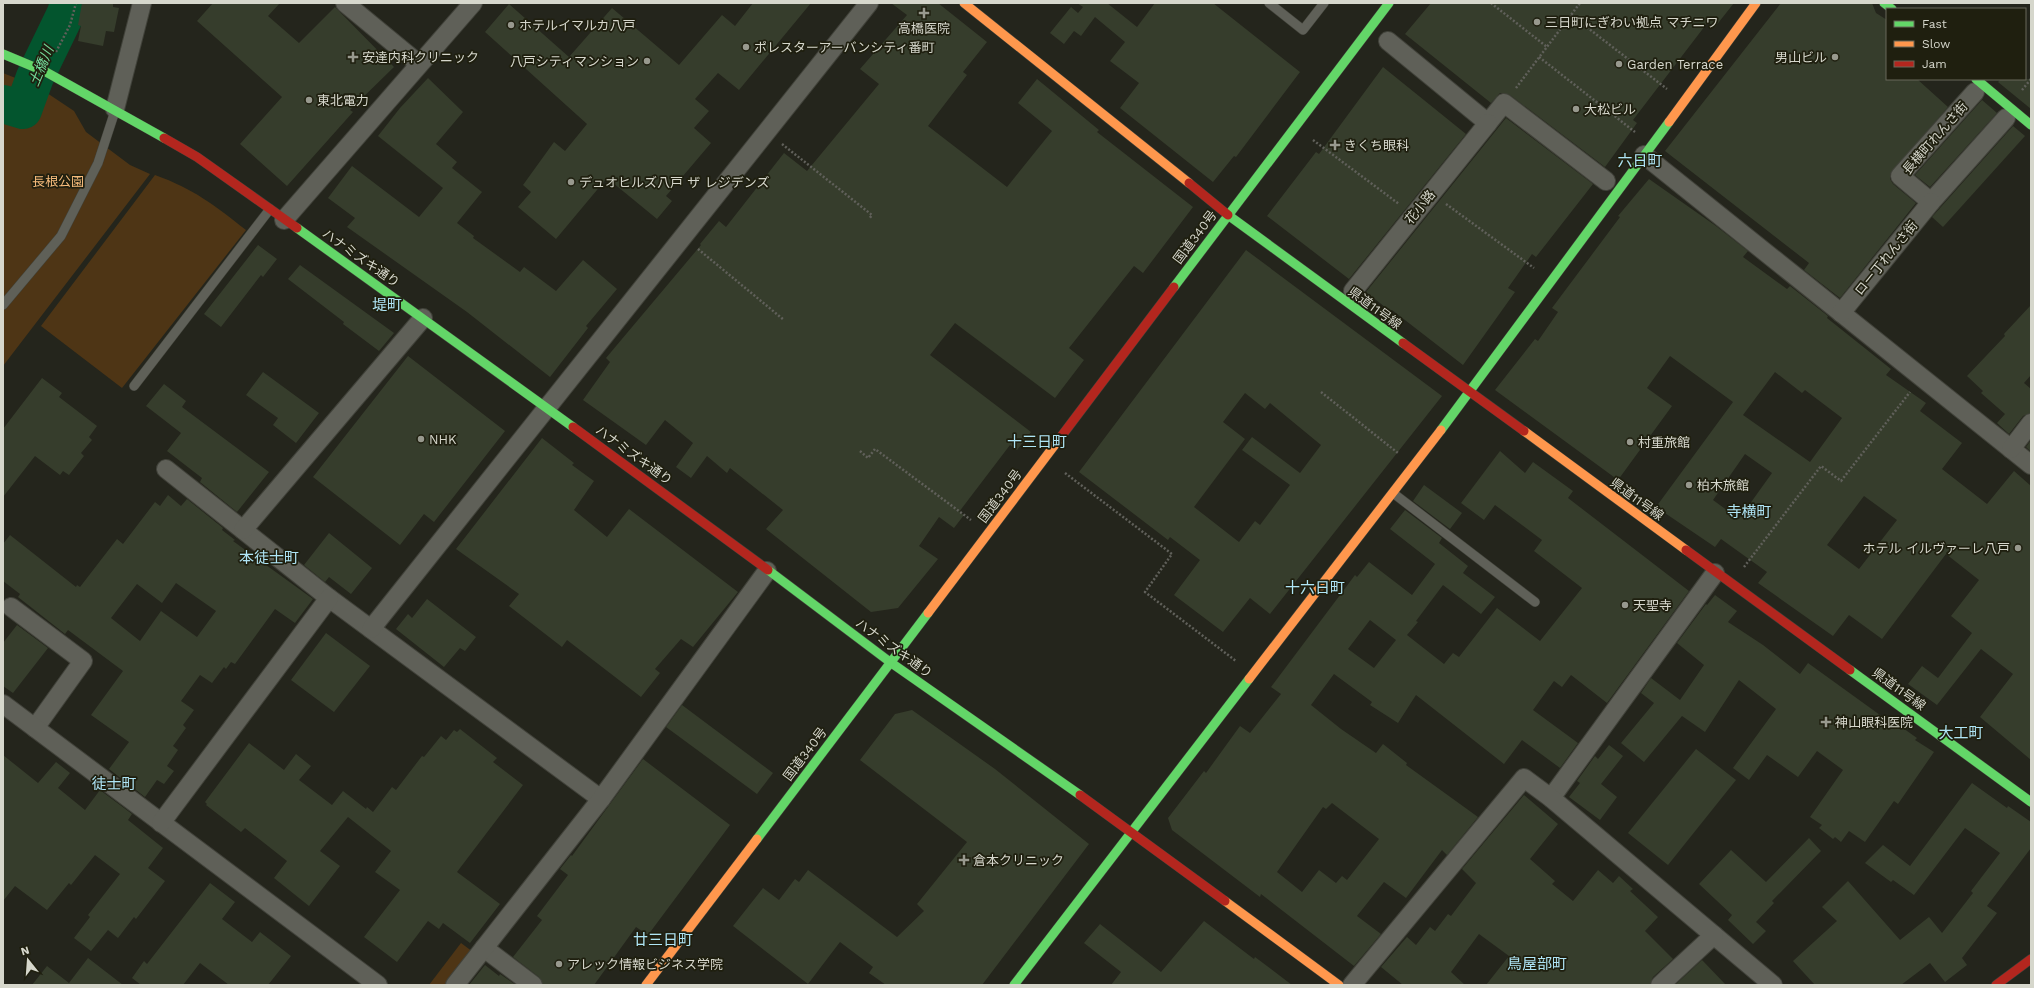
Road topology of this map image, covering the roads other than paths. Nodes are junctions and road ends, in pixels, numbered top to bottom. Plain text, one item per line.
1 (142, 3) edge
2 (345, 3) edge
3 (473, 3) edge
4 (869, 3) edge
5 (964, 3) edge
6 (1269, 3) edge
7 (1324, 3) edge
8 (1389, 3) edge
9 (1756, 3) edge
10 (1388, 41) dead end
11 (3, 54) edge
12 (419, 64) junction
13 (1975, 86) edge
14 (115, 109) junction
15 (2006, 118) dead end
16 (1488, 123) junction
17 (2031, 125) edge
18 (1644, 155) junction
19 (1606, 181) dead end
20 (1931, 202) junction
21 (270, 209) junction
22 (1228, 215) junction
23 (284, 220) junction
24 (1353, 291) dead end
25 (3, 305) edge
26 (1841, 313) junction
27 (423, 318) junction
28 (134, 386) dead end
29 (1470, 393) junction
30 (546, 408) junction
31 (2031, 423) edge
32 (2011, 449) junction
33 (2031, 465) edge
34 (166, 469) dead end
35 (1393, 493) junction
36 (244, 530) junction
37 (767, 571) junction
38 (1715, 572) junction
39 (329, 598) junction
40 (1535, 602) dead end
41 (11, 606) dead end
42 (371, 630) junction
43 (890, 662) junction
44 (3, 704) edge
45 (36, 728) junction
46 (1551, 798) junction
47 (601, 799) junction
48 (2031, 802) edge
49 (160, 822) junction
50 (1131, 830) junction
51 (1714, 935) junction
52 (484, 948) junction
53 (2031, 959) edge
54 (378, 985) edge
55 (455, 985) edge
56 (533, 985) edge
57 (646, 985) edge
58 (1014, 985) edge
59 (1339, 985) edge
60 (1352, 985) edge
61 (1660, 985) edge
62 (1773, 985) edge
63 (1996, 985) edge

1 - 14 street
2 - 12 street
3 - 12 street
4 - 30 street
5 - 22 main road, 県道11号線
6 - 7 lane
8 - 22 main road, 国道340号
9 - 18 main road
10 - 16 street
11 - 14 main road, ハナミズキ通り
12 - 23 street
13 - 17 main road
13 - 20 street, 長横町れんさ街
14 - 21 main road, ハナミズキ通り
14 - 25 lane
15 - 20 street
16 - 19 street, 花小路
16 - 24 street, 花小路
18 - 26 street
18 - 29 main road
20 - 26 street, ロー丁れんさ街
21 - 23 main road, ハナミズキ通り
21 - 28 lane
22 - 29 main road, 県道11号線
22 - 43 main road, 国道340号
23 - 27 main road, ハナミズキ通り
26 - 32 street
27 - 30 main road, ハナミズキ通り
27 - 36 street
29 - 35 main road
29 - 38 main road, 県道11号線
30 - 37 main road, ハナミズキ通り
30 - 42 street
31 - 32 street
32 - 33 street
34 - 36 street
35 - 40 lane
35 - 50 main road
36 - 39 street
37 - 43 main road, ハナミズキ通り
37 - 47 street
38 - 46 street
38 - 48 main road, 県道11号線
39 - 42 street
39 - 49 street
41 - 45 street
42 - 47 street
43 - 50 main road, ハナミズキ通り
43 - 57 main road, 国道340号
44 - 45 street
45 - 49 street
46 - 51 street
46 - 60 street
47 - 52 street
49 - 54 street
50 - 58 main road
50 - 59 main road, ハナミズキ通り
51 - 61 street
51 - 62 street
52 - 55 street
52 - 56 street
53 - 63 main road

